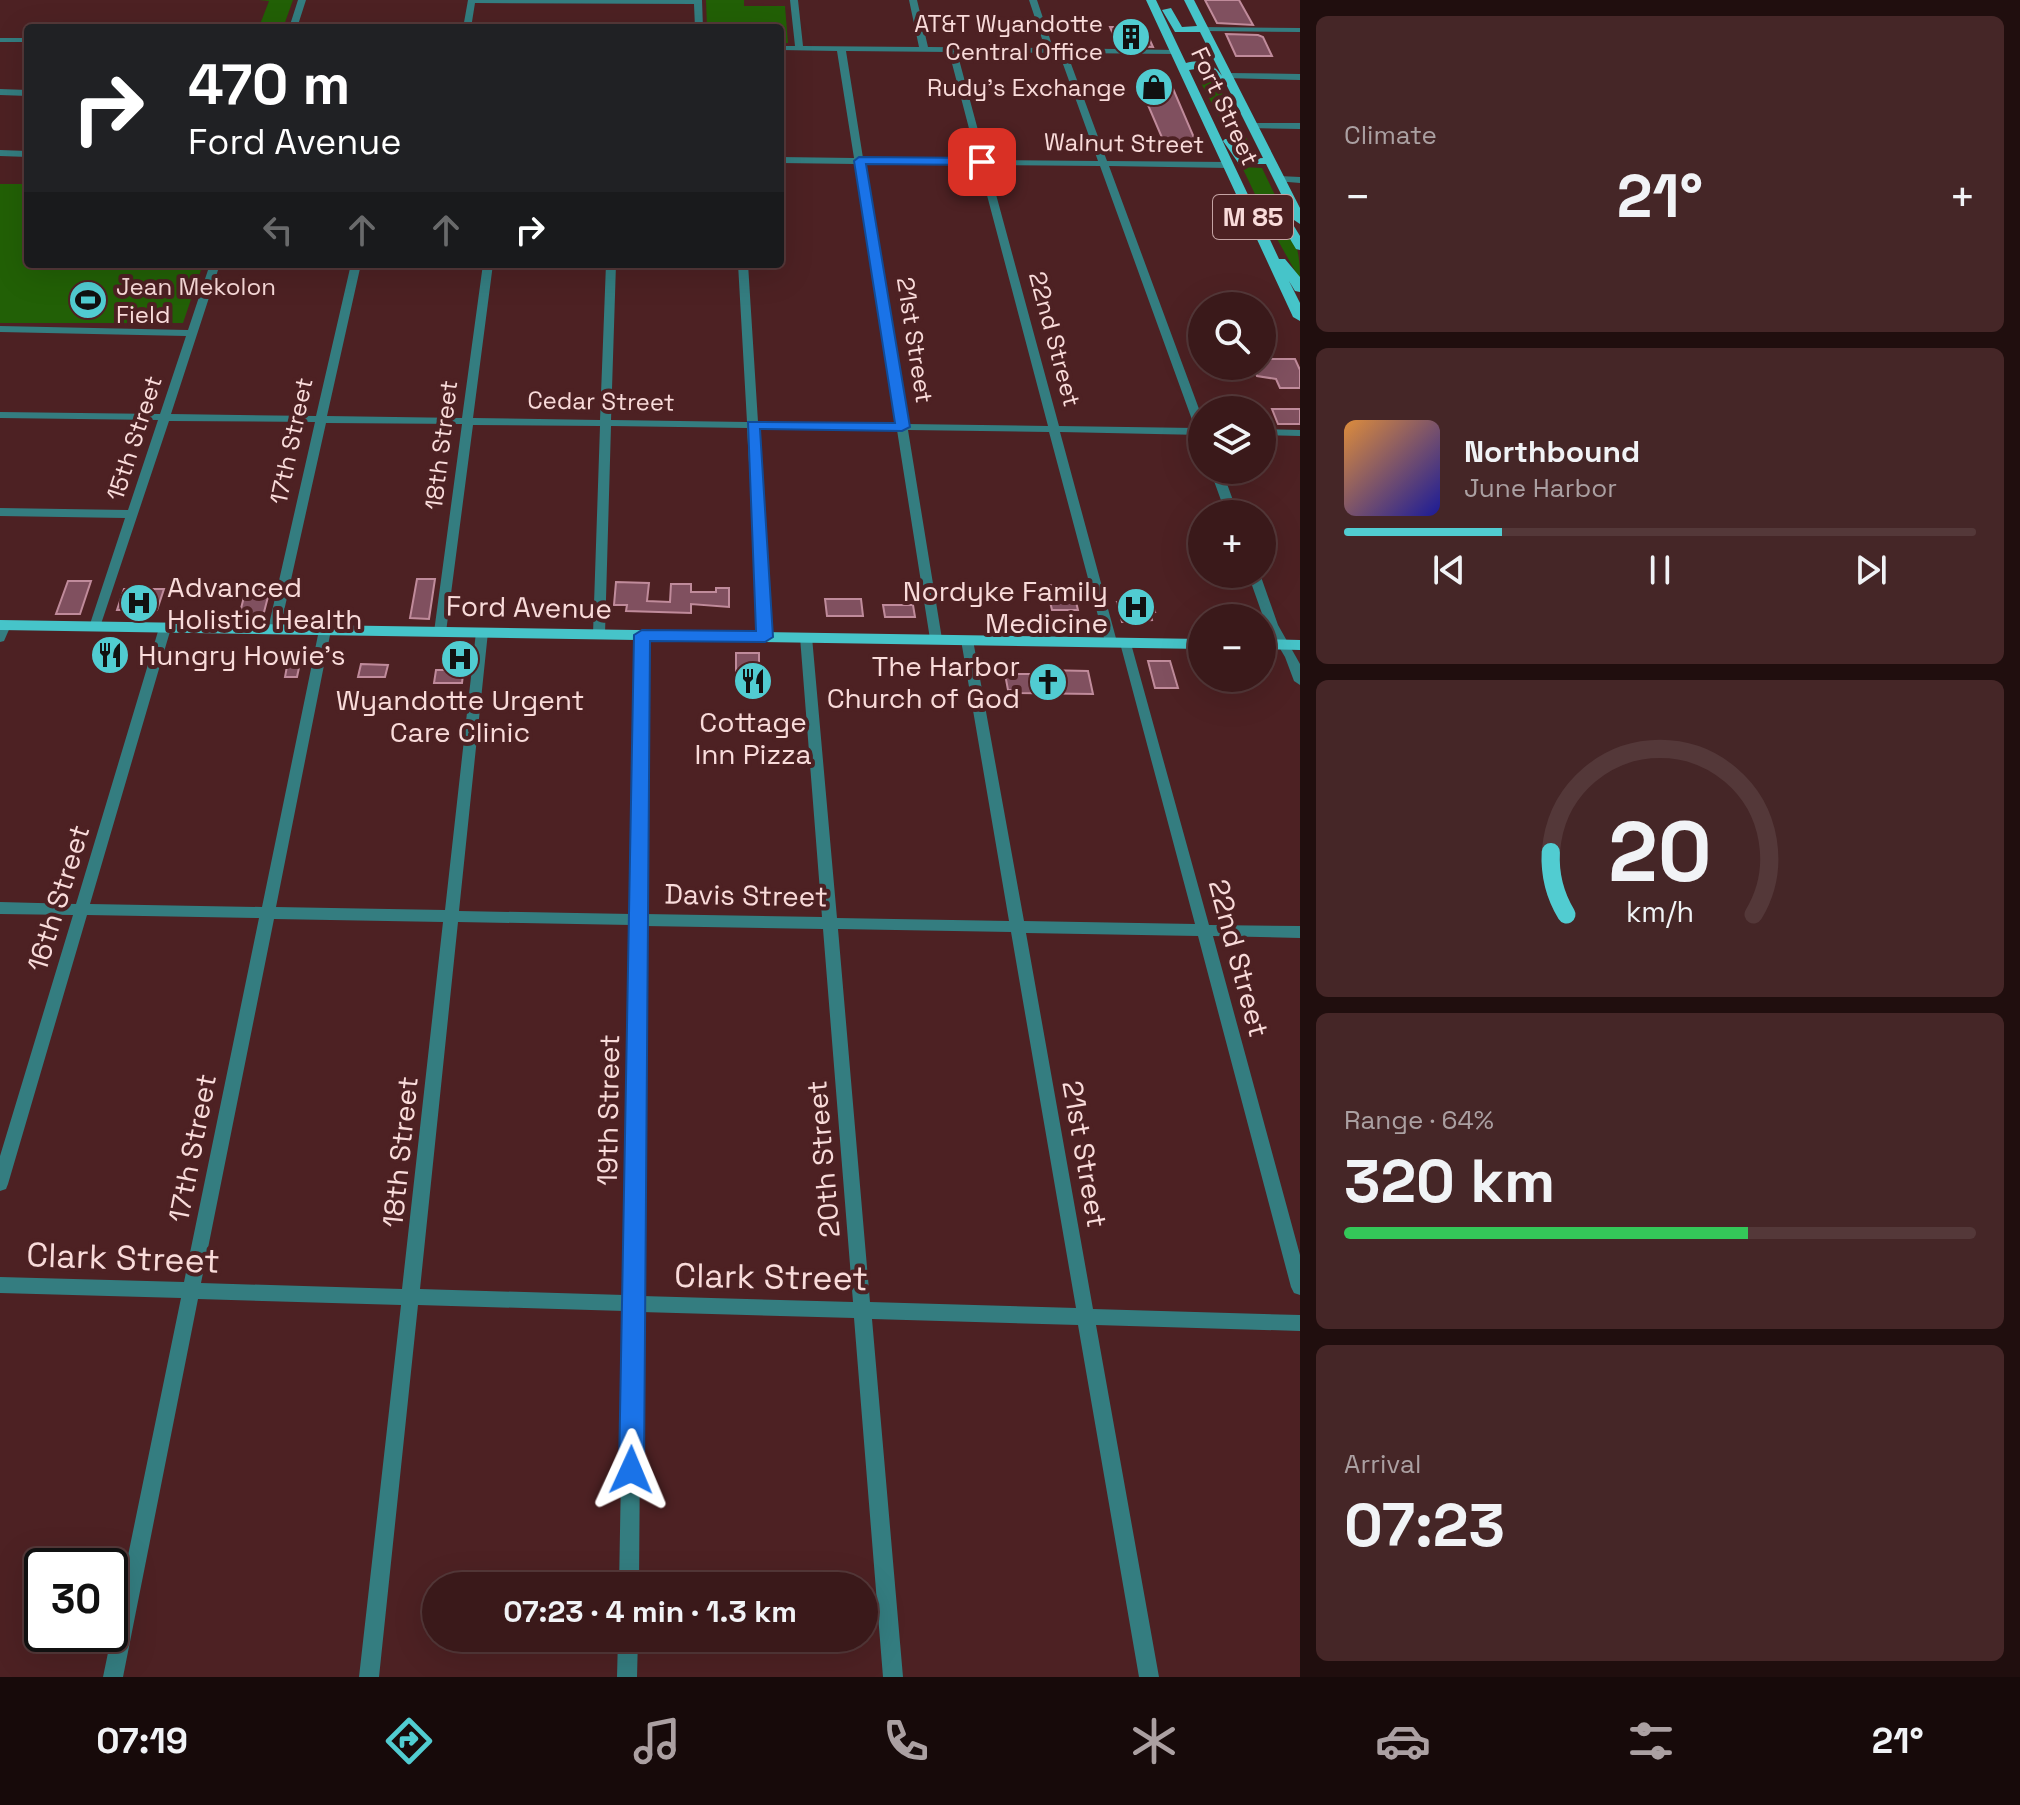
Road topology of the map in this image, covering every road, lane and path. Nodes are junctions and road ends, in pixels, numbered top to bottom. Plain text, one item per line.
1 (302, 0) edge
2 (472, 0) edge
3 (794, 0) edge
4 (913, 0) edge
5 (1033, 0) edge
6 (1151, 0) edge
7 (1162, 0) edge
8 (1189, 0) edge
9 (698, 1) edge
10 (294, 24) edge
11 (468, 24) edge
12 (699, 24) edge
13 (1203, 29) junction
14 (1300, 30) edge
15 (0, 40) edge
16 (24, 40) edge
17 (784, 48) edge
18 (799, 48) junction
19 (841, 48) junction
20 (924, 49) junction
21 (952, 49) junction
22 (1050, 51) junction
23 (1062, 51) junction
24 (1175, 52) junction
25 (1186, 74) junction
26 (1228, 76) junction
27 (1300, 77) edge
28 (0, 92) edge
29 (24, 93) edge
30 (1252, 126) junction
31 (1300, 126) edge
32 (1258, 138) junction
33 (0, 153) edge
34 (24, 154) edge
35 (784, 160) edge
36 (1269, 160) junction
37 (859, 161) junction
38 (982, 162) junction
39 (1103, 163) junction
40 (1228, 165) junction
41 (1279, 179) junction
42 (1300, 180) edge
43 (1300, 220) edge
44 (1257, 226) junction
45 (1300, 246) edge
46 (1270, 253) junction
47 (214, 268) edge
48 (355, 268) edge
49 (487, 268) edge
50 (611, 268) edge
51 (743, 268) edge
52 (1300, 288) edge
53 (1300, 317) edge
54 (0, 329) edge
55 (193, 333) junction
56 (1189, 396) edge
57 (0, 415) edge
58 (163, 419) junction
59 (320, 419) junction
60 (467, 421) junction
61 (606, 423) junction
62 (753, 425) junction
63 (902, 427) junction
64 (1055, 429) junction
65 (1188, 432) edge
66 (1276, 432) edge
67 (1300, 433) edge
68 (0, 512) edge
69 (132, 514) junction
70 (1259, 588) edge
71 (95, 627) junction
72 (165, 628) junction
73 (274, 629) junction
74 (2, 630) edge
75 (325, 630) junction
76 (440, 632) junction
77 (482, 632) junction
78 (599, 634) junction
79 (642, 635) junction
80 (765, 637) junction
81 (806, 637) junction
82 (936, 639) junction
83 (967, 640) junction
84 (1118, 642) junction
85 (1188, 644) edge
86 (1291, 645) edge
87 (1300, 681) edge
88 (0, 908) edge
89 (81, 910) junction
90 (267, 913) junction
91 (452, 916) junction
92 (639, 920) junction
93 (831, 923) junction
94 (1016, 926) junction
95 (1203, 930) junction
96 (1300, 932) edge
97 (0, 1184) edge
98 (0, 1285) edge
99 (1300, 1287) edge
100 (190, 1290) junction
101 (410, 1298) junction
102 (634, 1303) junction
103 (862, 1309) junction
104 (1085, 1317) junction
105 (1300, 1323) edge
106 (629, 1572) edge
107 (628, 1652) edge
108 (113, 1677) edge
109 (369, 1677) edge
110 (627, 1677) edge
111 (893, 1677) edge
112 (1149, 1677) edge

1 - 10 street
2 - 9 street
2 - 11 street
3 - 18 street
4 - 20 street
5 - 22 street
6 - 24 main road, Fort Street / M 85
7 - 13 main road
8 - 13 main road, Fort Street / M 85
9 - 12 street
13 - 14 street
13 - 26 main road, Fort Street / M 85
15 - 16 street
17 - 18 street
18 - 19 street
19 - 20 street
19 - 37 street, 21st Street
20 - 21 street
21 - 22 street
21 - 38 street, 22nd Street
22 - 23 street
23 - 24 street
23 - 39 street
24 - 25 main road, Fort Street / M 85
25 - 32 main road
25 - 36 main road
25 - 40 main road, Fort Street / M 85
26 - 27 street
26 - 30 main road, Fort Street / M 85
28 - 29 street
30 - 31 street
30 - 32 main road, Fort Street / M 85
32 - 36 main road, Fort Street / M 85
33 - 34 street
35 - 37 street, Walnut Street
36 - 41 main road, Fort Street / M 85
37 - 38 street, Walnut Street
37 - 63 street, 21st Street
38 - 39 street, Walnut Street
38 - 64 street, 22nd Street
39 - 40 street, Walnut Street
39 - 56 street
40 - 44 main road, Fort Street / M 85
41 - 42 street
41 - 43 main road, Fort Street / M 85
44 - 45 main road
44 - 46 main road, Fort Street / M 85
46 - 52 main road
46 - 53 main road, Fort Street / M 85
47 - 55 street, 15th Street
48 - 59 street, 17th Street
49 - 60 street, 18th Street
50 - 61 street
51 - 62 street
54 - 55 street
55 - 58 street, 15th Street
57 - 58 street, Cedar Street
58 - 59 street, Cedar Street
58 - 69 street, 15th Street
59 - 60 street, Cedar Street
59 - 73 street, 17th Street
60 - 61 street, Cedar Street
60 - 76 street, 18th Street
61 - 62 street, Cedar Street
61 - 78 street
62 - 63 street, Cedar Street
62 - 80 street
63 - 64 street, Cedar Street
63 - 82 street, 21st Street
64 - 65 street, Cedar Street
64 - 84 street, 22nd Street
66 - 67 street
68 - 69 street
69 - 71 street, 15th Street
70 - 86 street
71 - 72 main road, Ford Avenue
71 - 74 main road, Ford Avenue
72 - 73 main road, Ford Avenue
72 - 89 street, 16th Street
73 - 75 main road, Ford Avenue
75 - 76 main road, Ford Avenue
75 - 90 street, 17th Street
76 - 77 main road, Ford Avenue
77 - 78 main road, Ford Avenue
77 - 91 street, 18th Street
78 - 79 main road, Ford Avenue
79 - 80 main road, Ford Avenue
79 - 92 street, 19th Street
80 - 81 main road, Ford Avenue
81 - 82 main road, Ford Avenue
81 - 93 street, 20th Street
82 - 83 main road, Ford Avenue
83 - 84 main road, Ford Avenue
83 - 94 street, 21st Street
84 - 85 main road, Ford Avenue
84 - 95 street, 22nd Street
86 - 87 street
88 - 89 street, Davis Street
89 - 90 street, Davis Street
89 - 97 street, 16th Street
90 - 91 street, Davis Street
90 - 100 street, 17th Street
91 - 92 street, Davis Street
91 - 101 street, 18th Street
92 - 93 street, Davis Street
92 - 102 street, 19th Street
93 - 94 street, Davis Street
93 - 103 street, 20th Street
94 - 95 street, Davis Street
94 - 104 street, 21st Street
95 - 96 street, Davis Street
95 - 99 street, 22nd Street
98 - 100 street, Clark Street
100 - 101 street, Clark Street
100 - 108 street, 17th Street
101 - 102 street, Clark Street
101 - 109 street, 18th Street
102 - 103 street, Clark Street
102 - 106 street, 19th Street
103 - 104 street, Clark Street
103 - 111 street, 20th Street
104 - 105 street, Clark Street
104 - 112 street, 21st Street
107 - 110 street

